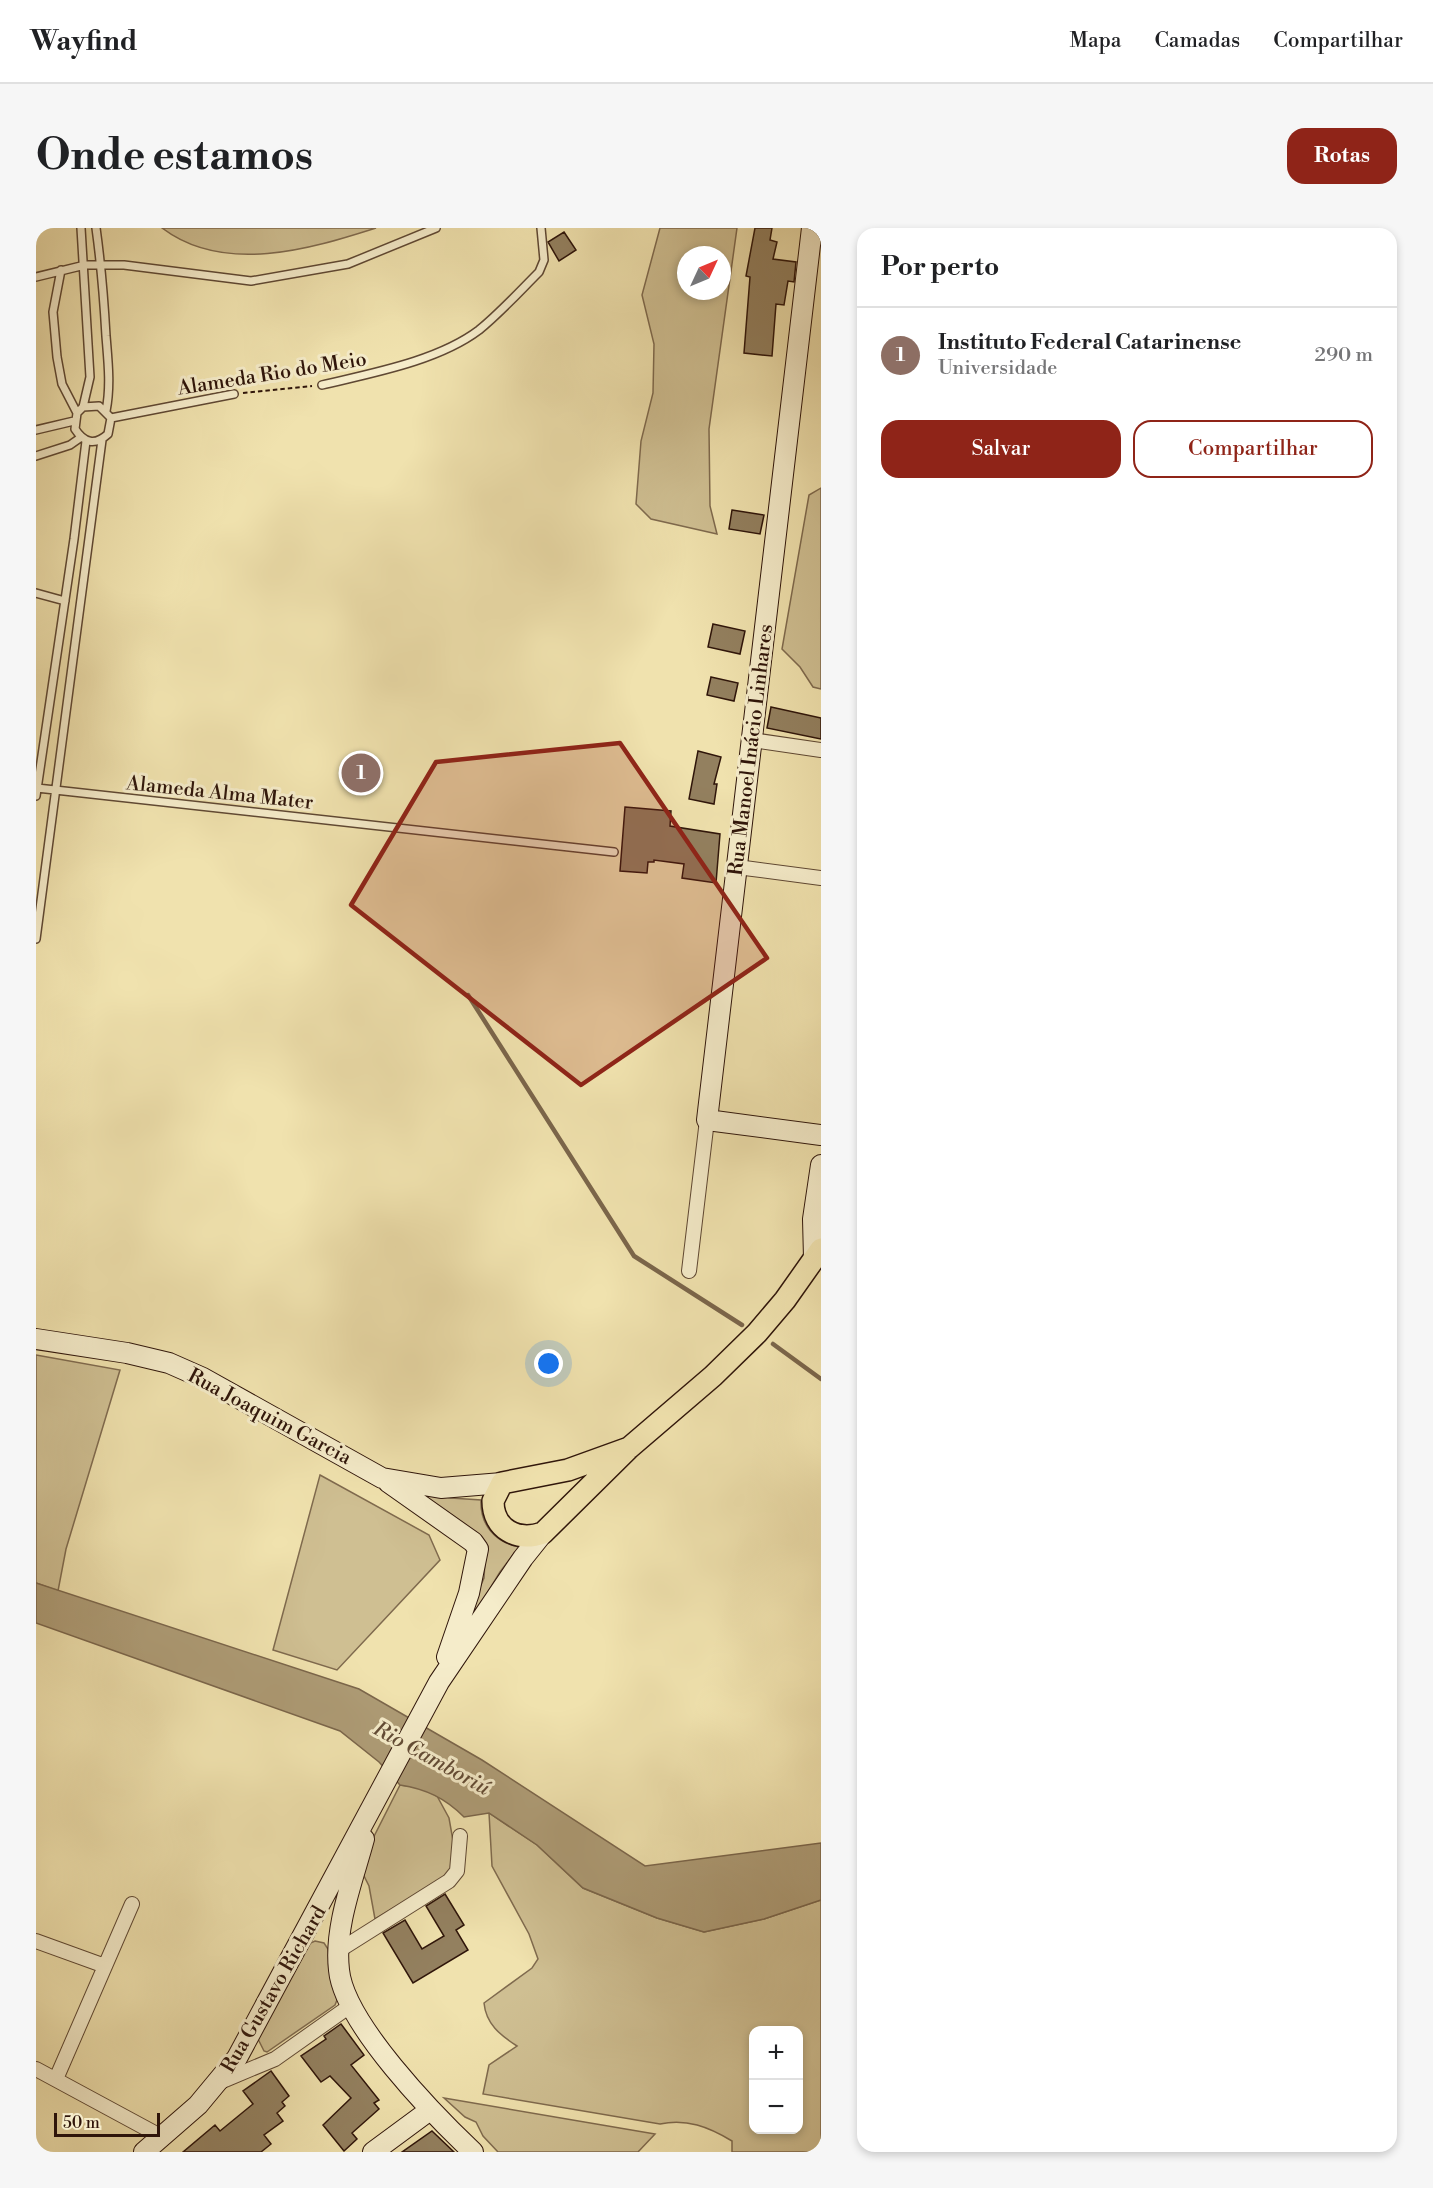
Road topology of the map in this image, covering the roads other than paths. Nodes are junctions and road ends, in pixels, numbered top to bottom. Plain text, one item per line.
1 (81, 228) edge
2 (96, 228) edge
3 (436, 228) edge
4 (541, 228) edge
5 (812, 228) edge
6 (85, 265) junction
7 (101, 265) junction
8 (61, 270) junction
9 (36, 277) edge
10 (322, 385) road end
11 (234, 394) road end
12 (83, 407) junction
13 (106, 411) junction
14 (77, 413) junction
15 (111, 418) junction
16 (74, 421) junction
17 (36, 430) edge
18 (83, 440) junction
19 (102, 440) junction
20 (36, 456) edge
21 (36, 593) edge
22 (65, 602) junction
23 (752, 740) junction
24 (821, 750) edge
25 (57, 791) junction
26 (37, 792) edge
27 (614, 852) dead end
28 (737, 867) junction
29 (821, 878) edge
30 (36, 939) edge
31 (707, 1120) junction
32 (821, 1134) edge
33 (821, 1165) edge
34 (818, 1253) edge
35 (689, 1271) dead end
36 (36, 1339) edge
37 (629, 1448) junction
38 (382, 1478) junction
39 (502, 1483) junction
40 (543, 1533) junction
41 (439, 1682) junction
42 (377, 1798) junction
43 (460, 1836) dead end
44 (132, 1904) dead end
45 (36, 1941) edge
46 (339, 1946) junction
47 (105, 1966) junction
48 (350, 2006) junction
49 (36, 2069) edge
50 (56, 2079) junction
51 (220, 2082) junction
52 (430, 2110) junction
53 (162, 2137) junction
54 (144, 2152) edge
55 (373, 2152) edge
56 (473, 2152) edge

1 - 6 lane
2 - 7 lane
3 - 7 lane
4 - 10 lane, Alameda Rio do Meio
5 - 23 main road, Rua Manoel Inácio Linhares
6 - 7 lane
6 - 8 lane
6 - 12 lane
7 - 13 lane
8 - 9 lane
8 - 14 lane
11 - 15 lane, Alameda Rio do Meio
12 - 13 lane
12 - 14 lane
13 - 15 lane
14 - 16 lane
15 - 19 lane
16 - 17 lane
16 - 18 lane
18 - 19 lane
18 - 20 lane
18 - 22 lane
19 - 25 lane
21 - 22 lane
22 - 26 lane
23 - 24 street
23 - 28 main road, Rua Manoel Inácio Linhares
25 - 26 lane, Alameda Alma Mater
25 - 27 lane, Alameda Alma Mater
25 - 30 lane
28 - 29 street
28 - 31 main road, Rua Manoel Inácio Linhares
31 - 32 main road
31 - 35 street, Rua Manoel Inácio Linhares
33 - 34 main road
34 - 37 main road
36 - 38 main road, Rua Joaquim Garcia
37 - 39 main road
37 - 40 main road
38 - 39 main road, Rua Joaquim Garcia
38 - 41 main road, Rua Gustavo Richard
39 - 40 main road
40 - 41 main road, Rua Gustavo Richard
41 - 42 main road, Rua Gustavo Richard
42 - 46 main road, Rua Gustavo Richard
42 - 51 main road, Rua Gustavo Richard
43 - 46 street
44 - 47 street
45 - 47 street
46 - 48 main road
47 - 50 street
48 - 51 street
48 - 52 main road
49 - 50 street
50 - 53 street
51 - 53 main road, Rua Gustavo Richard
52 - 55 main road
52 - 56 main road
53 - 54 main road, Rua Gustavo Richard

